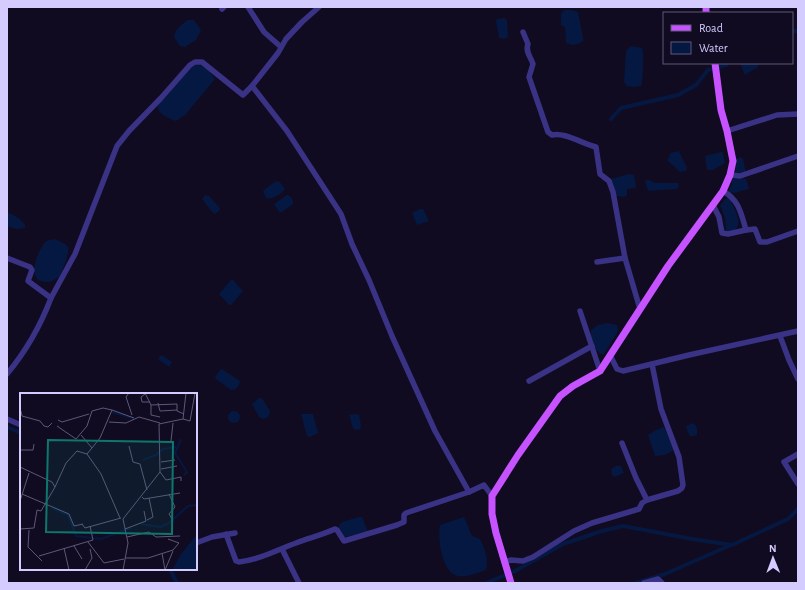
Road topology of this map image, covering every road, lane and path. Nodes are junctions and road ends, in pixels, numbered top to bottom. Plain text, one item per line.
1 (248, 7) edge
2 (319, 7) edge
3 (523, 32) dead end
4 (281, 47) junction
5 (715, 64) edge
6 (252, 86) junction
7 (798, 114) edge
8 (727, 131) junction
9 (798, 156) edge
10 (730, 175) junction
11 (723, 191) junction
12 (713, 205) junction
13 (746, 230) junction
14 (798, 231) edge
15 (7, 258) edge
16 (625, 258) junction
17 (597, 262) dead end
18 (51, 298) junction
19 (640, 309) junction
20 (580, 311) dead end
21 (798, 331) edge
22 (780, 336) junction
23 (592, 346) junction
24 (610, 355) junction
25 (652, 364) junction
26 (600, 371) junction
27 (7, 374) edge
28 (798, 379) edge
29 (530, 381) dead end
30 (7, 419) edge
31 (20, 425) edge
32 (622, 443) dead end
33 (798, 454) edge
34 (798, 484) edge
35 (469, 492) junction
36 (492, 496) junction
37 (647, 500) junction
38 (235, 533) dead end
39 (226, 534) junction
40 (197, 543) edge
41 (282, 549) junction
42 (504, 563) junction
43 (299, 583) edge
44 (511, 583) edge
45 (644, 583) edge
46 (662, 583) edge

1 - 4 street
2 - 4 street
3 - 16 street
4 - 6 street
5 - 8 main road
6 - 18 street
6 - 35 street
7 - 8 street
8 - 10 main road
9 - 10 street
10 - 11 main road
11 - 12 main road
11 - 13 street
12 - 13 street
12 - 19 main road
13 - 14 street
15 - 18 street
16 - 17 street
16 - 19 street
18 - 27 street
19 - 24 main road
20 - 23 street
21 - 22 street
22 - 25 street
22 - 28 street
23 - 26 street
23 - 29 street
24 - 25 street
24 - 26 main road
25 - 37 street
26 - 36 main road
30 - 31 street
32 - 37 street
33 - 34 street
35 - 36 street
35 - 41 street
36 - 42 main road
37 - 42 street
38 - 39 street
39 - 40 street
39 - 41 street
41 - 43 street
42 - 44 main road
45 - 46 street

